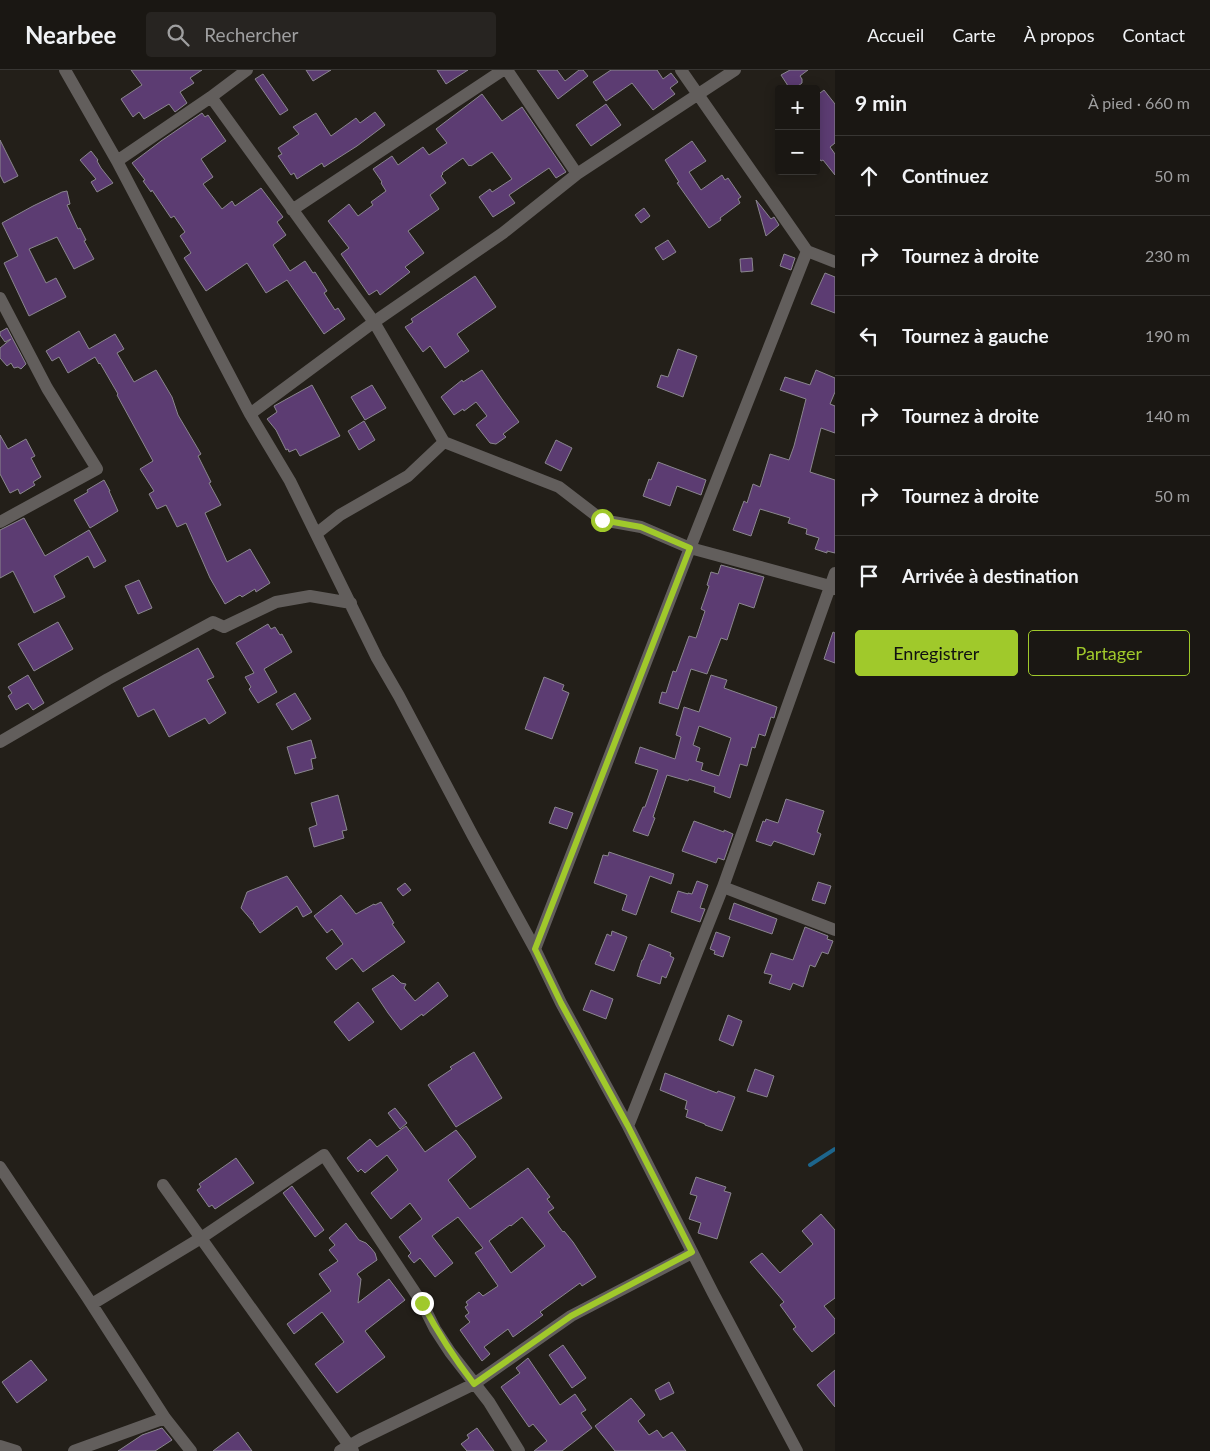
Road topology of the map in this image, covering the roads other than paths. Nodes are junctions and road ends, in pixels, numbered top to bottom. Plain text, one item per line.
1 (65, 70) edge
2 (247, 70) edge
3 (505, 70) edge
4 (681, 70) edge
5 (735, 70) edge
6 (698, 95) junction
7 (212, 97) junction
8 (117, 161) junction
9 (578, 174) junction
10 (292, 210) junction
11 (807, 251) junction
12 (835, 262) edge
13 (0, 298) edge
14 (374, 322) junction
15 (250, 414) junction
16 (444, 442) junction
17 (0, 522) edge
18 (316, 534) junction
19 (690, 548) junction
20 (835, 573) edge
21 (832, 588) edge
22 (351, 603) junction
23 (0, 742) edge
24 (723, 888) junction
25 (835, 930) edge
26 (535, 949) junction
27 (628, 1126) junction
28 (0, 1167) edge
29 (163, 1185) dead end
30 (201, 1238) junction
31 (692, 1252) junction
32 (92, 1304) junction
33 (474, 1384) junction
34 (165, 1418) junction
35 (347, 1449) edge
36 (74, 1451) edge
37 (191, 1451) edge
38 (519, 1451) edge
39 (797, 1451) edge

1 - 8 street
2 - 7 street
3 - 9 street
3 - 10 street
4 - 6 street
5 - 6 street
6 - 9 street
6 - 11 street
7 - 8 street
7 - 10 street
8 - 15 street
9 - 14 street
10 - 14 street
11 - 12 street
11 - 19 street
13 - 17 street
14 - 15 street
14 - 16 street
15 - 18 street
16 - 18 street
16 - 19 street
18 - 22 street
19 - 21 street
19 - 26 street
20 - 21 street
21 - 24 street
22 - 23 street
22 - 26 street
24 - 25 street
24 - 27 street
26 - 27 street
27 - 31 street
28 - 32 street
29 - 30 street
30 - 32 street
30 - 33 street
30 - 35 street
31 - 33 street
31 - 39 street
32 - 34 street
33 - 35 street
33 - 38 street
34 - 36 street
34 - 37 street

